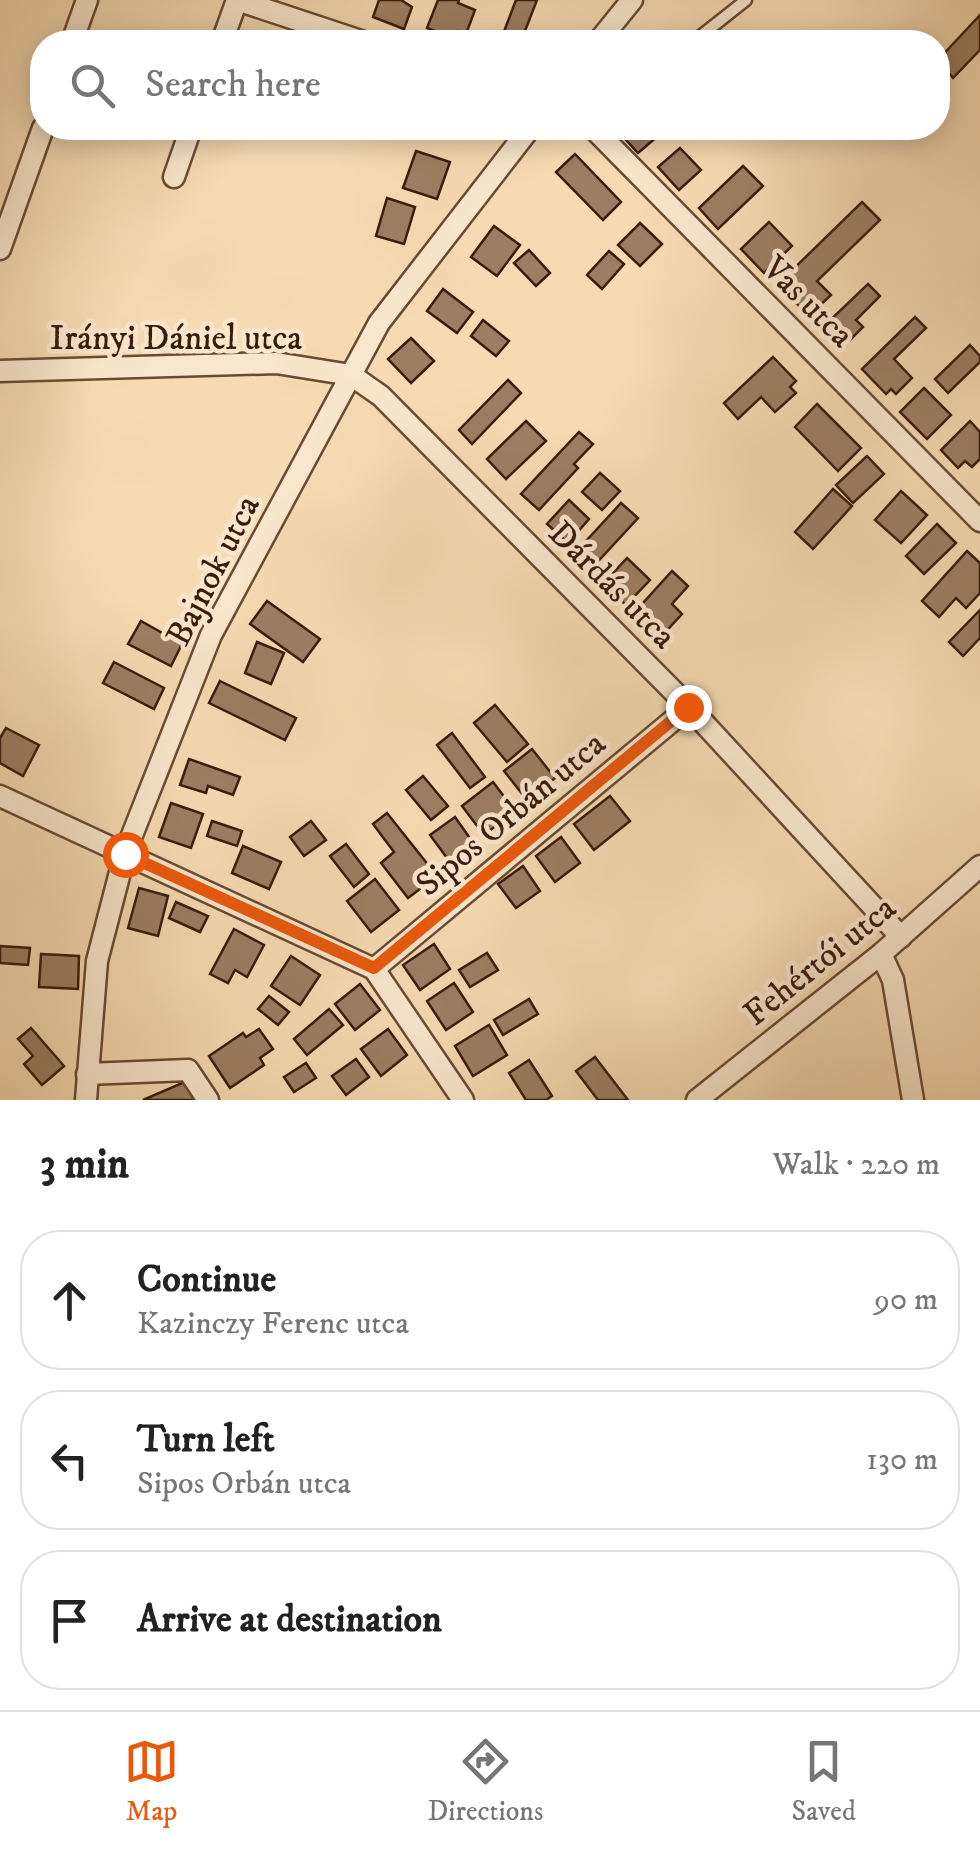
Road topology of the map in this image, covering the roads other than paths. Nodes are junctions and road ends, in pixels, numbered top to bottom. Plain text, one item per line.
1 (87, 0) edge
2 (237, 0) edge
3 (632, 0) edge
4 (746, 0) edge
5 (76, 30) edge
6 (226, 30) edge
7 (328, 30) edge
8 (608, 30) edge
9 (708, 30) edge
10 (38, 140) edge
11 (188, 140) edge
12 (521, 140) edge
13 (604, 140) edge
14 (174, 178) dead end
15 (0, 250) edge
16 (0, 371) edge
17 (351, 375) junction
18 (980, 520) edge
19 (688, 707) junction
20 (0, 796) edge
21 (125, 854) junction
22 (980, 866) edge
23 (901, 936) junction
24 (882, 954) junction
25 (374, 968) junction
26 (87, 1074) junction
27 (86, 1100) edge
28 (208, 1100) edge
29 (463, 1100) edge
30 (697, 1100) edge
31 (913, 1100) edge

1 - 5 street
2 - 6 street
2 - 7 street
3 - 8 street
4 - 9 lane
10 - 15 street
11 - 14 street
12 - 17 street, Bajnok utca
13 - 18 street, Vas utca
16 - 17 street, Irányi Dániel utca
17 - 19 street, Dárdás utca
17 - 21 street, Bajnok utca
19 - 23 street, Dárdás utca
19 - 25 street, Sipos Orbán utca
20 - 21 street
21 - 25 street
21 - 26 street, Bajnok utca
22 - 23 street, Fehértói utca
23 - 24 street, Fehértói utca
24 - 30 street, Fehértói utca
24 - 31 street
25 - 29 street
26 - 27 street, Bajnok utca
26 - 28 street

